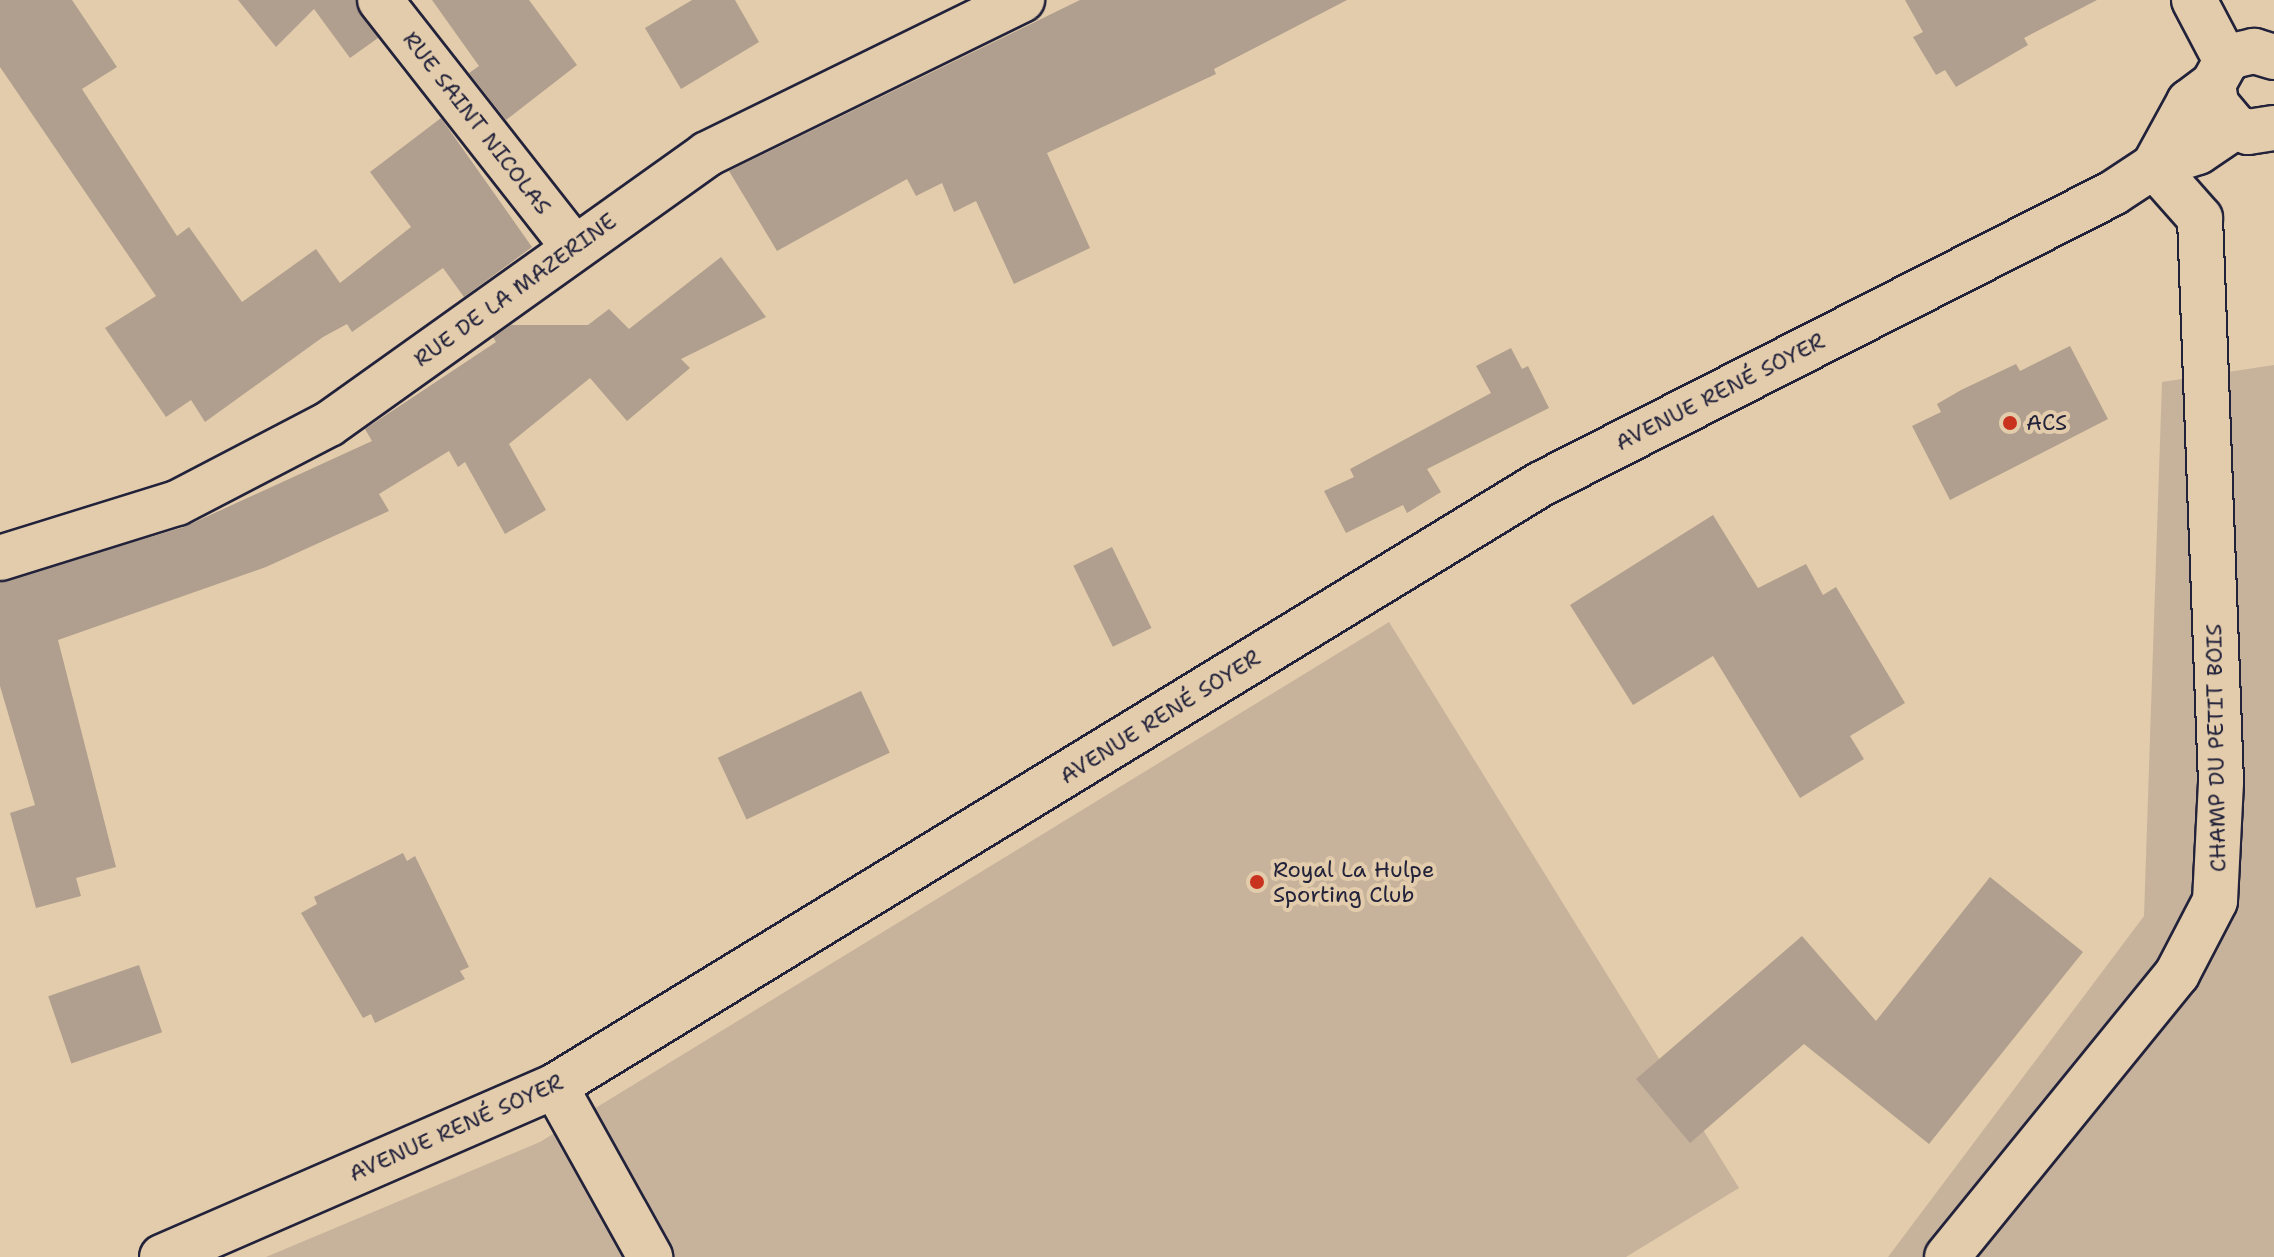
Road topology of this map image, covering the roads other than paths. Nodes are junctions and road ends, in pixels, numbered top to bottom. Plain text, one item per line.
1 (380, 0) edge
2 (1022, 0) edge
3 (2194, 0) edge
4 (2274, 57) edge
5 (2220, 72) junction
6 (2254, 127) edge
7 (2154, 166) junction
8 (573, 246) junction
9 (0, 558) edge
10 (555, 1086) junction
11 (162, 1257) edge
12 (650, 1257) edge
13 (1947, 1257) edge

1 - 8 street, RUE SAINT NICOLAS
2 - 8 street, RUE DE LA MAZERINE
3 - 5 street
4 - 5 street
5 - 6 street
5 - 7 street, AVENUE RENÉ SOYER
6 - 7 street, AVENUE RENÉ SOYER
7 - 10 street, AVENUE RENÉ SOYER
7 - 13 street, CHAMP DU PETIT BOIS
8 - 9 street, RUE DE LA MAZERINE
10 - 11 street, AVENUE RENÉ SOYER
10 - 12 street

